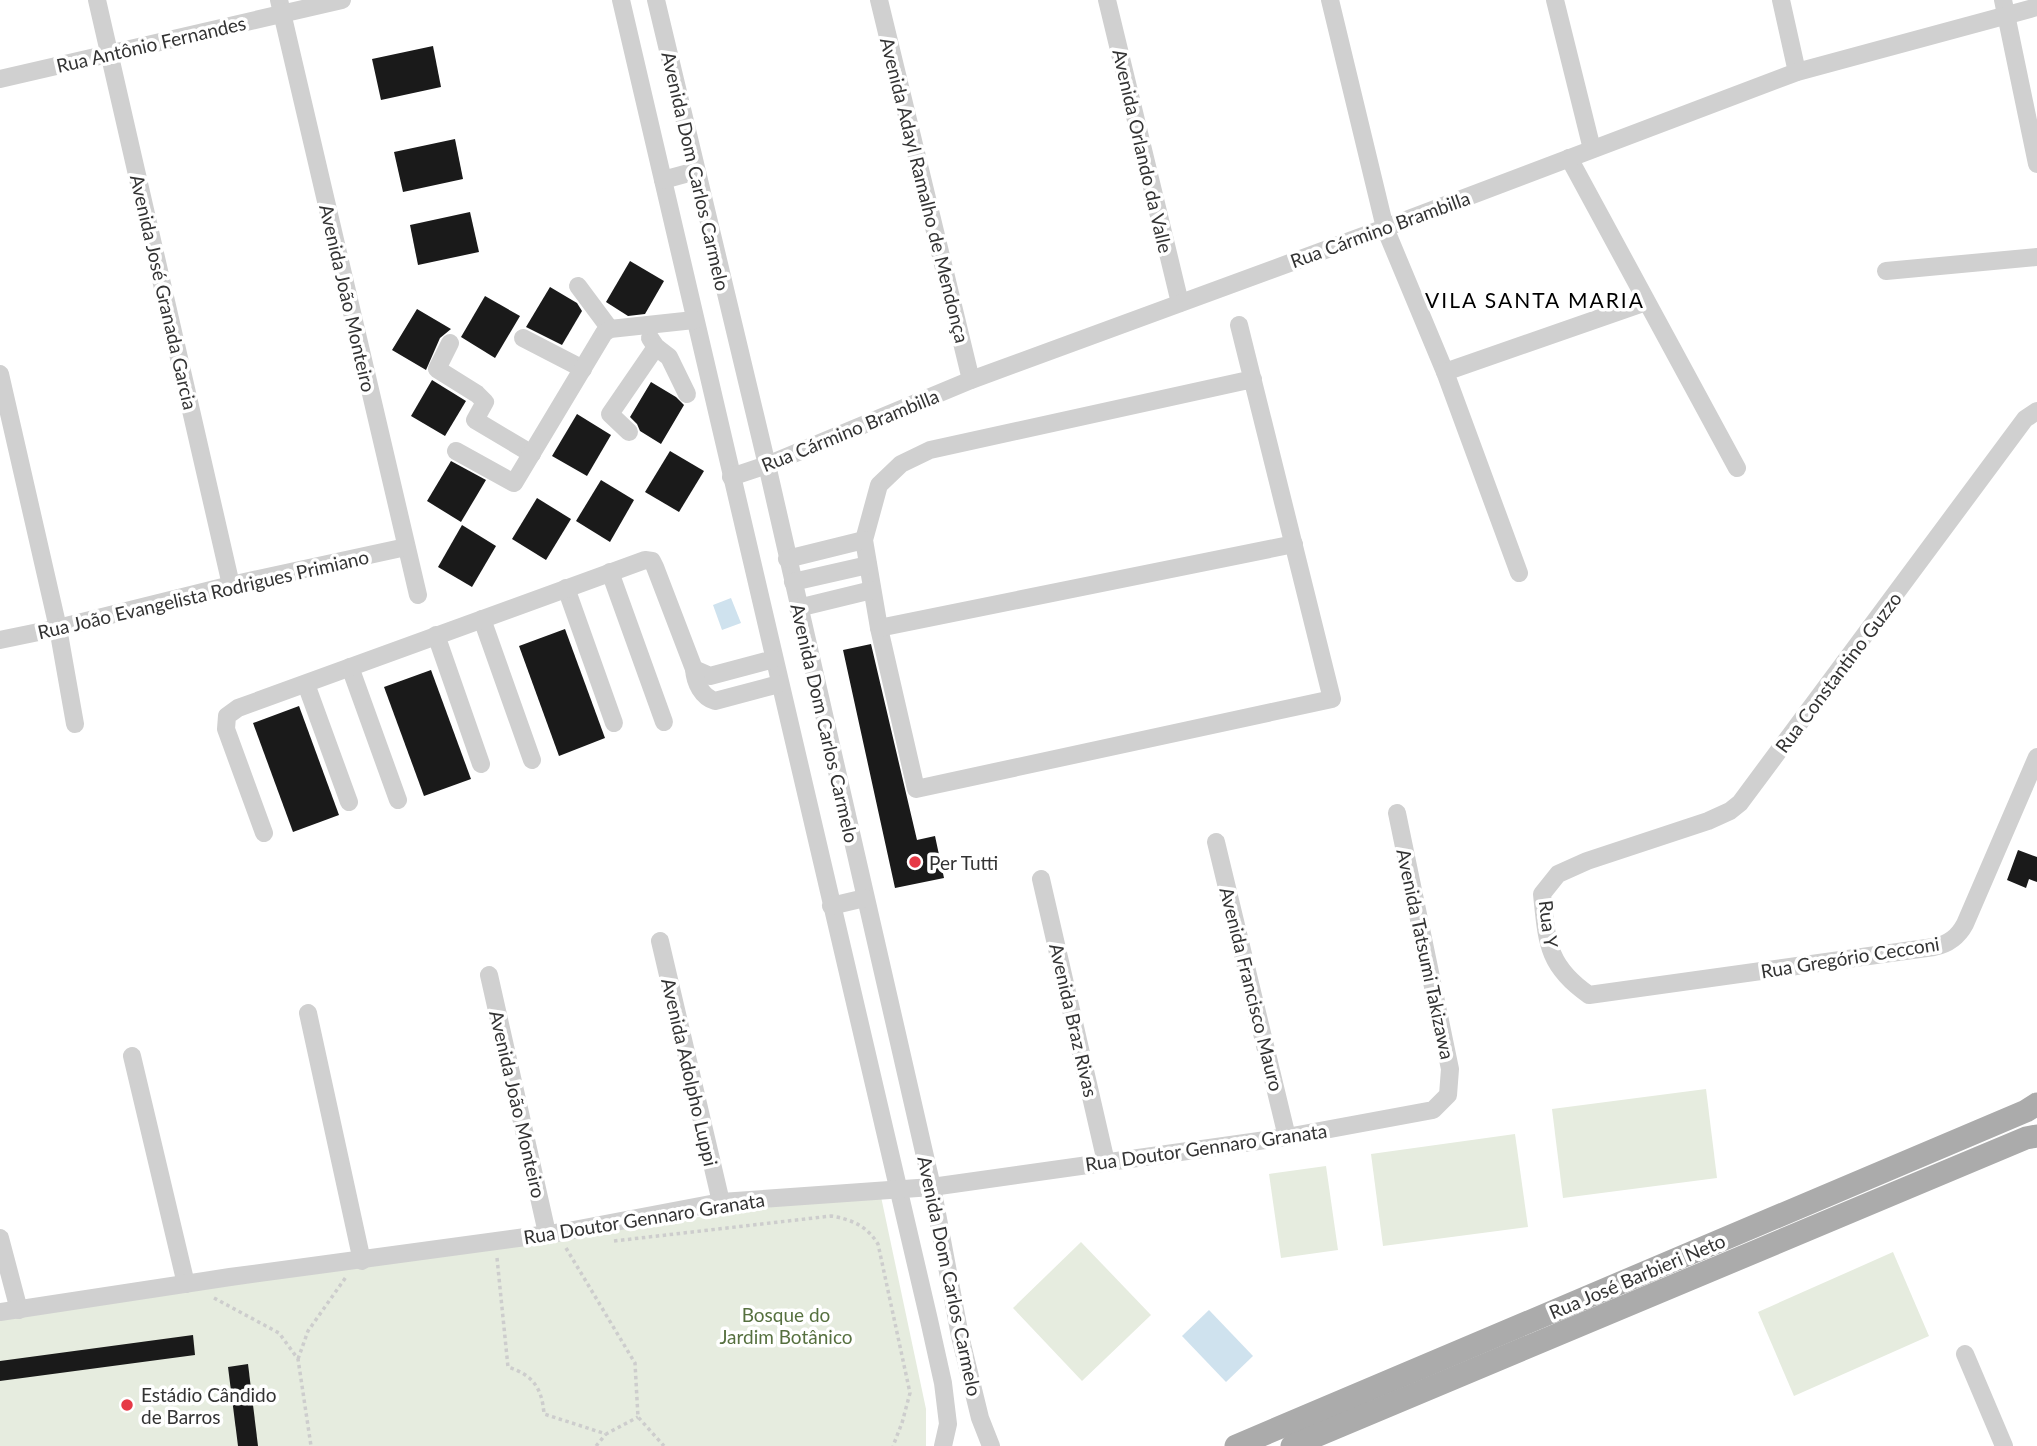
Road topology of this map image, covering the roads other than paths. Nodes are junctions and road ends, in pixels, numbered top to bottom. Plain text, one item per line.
1 (96, 0) edge
2 (342, 0) edge
3 (621, 0) edge
4 (656, 0) edge
5 (879, 0) edge
6 (1107, 0) edge
7 (1330, 0) edge
8 (1555, 0) edge
9 (1781, 0) edge
10 (281, 7) edge
11 (2037, 7) edge
12 (2004, 8) edge
13 (110, 54) junction
14 (1797, 72) junction
15 (0, 79) edge
16 (1592, 149) junction
17 (1569, 158) junction
18 (2037, 164) edge
19 (696, 171) junction
20 (663, 180) junction
21 (1385, 228) junction
22 (2037, 257) edge
23 (1885, 271) dead end
24 (578, 286) dead end
25 (1646, 302) junction
26 (1180, 303) junction
27 (694, 320) junction
28 (1239, 325) dead end
29 (644, 326) junction
30 (610, 329) junction
31 (523, 338) dead end
32 (450, 343) dead end
33 (656, 347) junction
34 (583, 369) junction
35 (1445, 372) junction
36 (0, 374) edge
37 (1253, 379) junction
38 (971, 380) junction
39 (687, 394) dead end
40 (2037, 411) edge
41 (629, 432) dead end
42 (456, 451) dead end
43 (532, 454) junction
44 (767, 465) junction
45 (1737, 468) dead end
46 (731, 477) junction
47 (864, 540) junction
48 (1294, 544) junction
49 (406, 547) junction
50 (787, 559) junction
51 (868, 565) junction
52 (610, 572) junction
53 (1519, 573) dead end
54 (793, 582) junction
55 (231, 585) junction
56 (566, 588) junction
57 (872, 590) junction
58 (418, 595) dead end
59 (798, 608) junction
60 (482, 619) junction
61 (58, 628) junction
62 (879, 628) junction
63 (436, 635) junction
64 (0, 640) edge
65 (774, 659) junction
66 (349, 667) junction
67 (694, 669) junction
68 (306, 684) junction
69 (779, 684) junction
70 (664, 722) dead end
71 (614, 723) dead end
72 (75, 724) dead end
73 (2037, 757) edge
74 (532, 760) dead end
75 (481, 764) dead end
76 (398, 800) dead end
77 (349, 802) dead end
78 (1398, 814) dead end
79 (264, 833) dead end
80 (1216, 842) dead end
81 (1587, 861) joint
82 (1041, 879) dead end
83 (865, 898) junction
84 (831, 906) junction
85 (660, 941) dead end
86 (489, 975) dead end
87 (1589, 995) joint
88 (308, 1013) dead end
89 (132, 1056) dead end
90 (1448, 1095) joint
91 (2037, 1104) edge
92 (2037, 1136) edge
93 (1287, 1137) junction
94 (1106, 1162) junction
95 (932, 1187) junction
96 (897, 1190) junction
97 (721, 1202) junction
98 (547, 1233) junction
99 (0, 1238) edge
100 (362, 1261) junction
101 (186, 1284) junction
102 (19, 1310) junction
103 (0, 1312) edge
104 (1965, 1354) dead end
105 (943, 1446) edge
106 (991, 1446) edge
107 (1236, 1446) edge
108 (1292, 1446) edge
109 (2004, 1446) edge

1 - 13 street, Avenida José Granada Garcia
2 - 10 street, Rua Antônio Fernandes
3 - 20 street, Avenida Dom Carlos Carmelo
4 - 19 street, Avenida Dom Carlos Carmelo
5 - 38 street, Avenida Adayl Ramalho de Mendonça
6 - 26 street, Avenida Orlando da Valle
7 - 21 street
8 - 16 street
9 - 14 street
10 - 13 street, Rua Antônio Fernandes
10 - 49 street, Avenida João Monteiro
11 - 12 street, Rua Cármino Brambilla
12 - 14 street, Rua Cármino Brambilla
12 - 18 street
13 - 15 street, Rua Antônio Fernandes
13 - 55 street, Avenida José Granada Garcia
14 - 16 street, Rua Cármino Brambilla
16 - 17 street, Rua Cármino Brambilla
17 - 21 street, Rua Cármino Brambilla
17 - 25 street
19 - 20 street
19 - 44 street, Avenida Dom Carlos Carmelo
20 - 27 street, Avenida Dom Carlos Carmelo
21 - 26 street, Rua Cármino Brambilla
21 - 35 street
22 - 23 street
24 - 30 street
25 - 35 street
25 - 45 street
26 - 38 street, Rua Cármino Brambilla
27 - 29 street
27 - 46 street, Avenida Dom Carlos Carmelo
28 - 37 street
29 - 30 street
29 - 33 street
30 - 34 street
31 - 34 street
32 - 43 street
33 - 39 street
33 - 41 street
34 - 43 street
35 - 53 street
36 - 61 street
37 - 47 street
37 - 48 street
38 - 44 street, Rua Cármino Brambilla
40 - 81 street, Rua Constantino Guzzo
42 - 43 street
44 - 46 street, Rua Cármino Brambilla
44 - 50 street, Avenida Dom Carlos Carmelo
46 - 65 street, Avenida Dom Carlos Carmelo
47 - 50 street
47 - 51 street
48 - 62 street
48 - 62 street
49 - 55 street, Rua João Evangelista Rodrigues Primiano
49 - 58 street, Avenida João Monteiro
50 - 54 street, Avenida Dom Carlos Carmelo
51 - 54 street
51 - 57 street
52 - 56 street
52 - 67 street
52 - 70 street
54 - 59 street, Avenida Dom Carlos Carmelo
55 - 61 street, Rua João Evangelista Rodrigues Primiano
56 - 60 street
56 - 71 street
57 - 59 street
57 - 62 street
59 - 83 street, Avenida Dom Carlos Carmelo
60 - 63 street
60 - 74 street
61 - 64 street, Rua João Evangelista Rodrigues Primiano
61 - 72 street
63 - 66 street
63 - 75 street
65 - 67 street
65 - 69 street, Avenida Dom Carlos Carmelo
66 - 68 street
66 - 76 street
67 - 69 street
68 - 77 street
68 - 79 street
69 - 84 street, Avenida Dom Carlos Carmelo
73 - 87 street, Rua Gregório Cecconi
78 - 90 street, Avenida Tatsumi Takizawa
80 - 93 street, Avenida Francisco Mauro
81 - 87 street, Rua Y
82 - 94 street, Avenida Braz Rivas
83 - 84 street
83 - 95 street, Avenida Dom Carlos Carmelo
84 - 96 street, Avenida Dom Carlos Carmelo
85 - 97 street, Avenida Adolpho Luppi
86 - 98 street, Avenida João Monteiro
88 - 100 street
89 - 101 street
90 - 93 street, Rua Doutor Gennaro Granata
91 - 107 main road, Rua José Barbieri Neto
92 - 108 main road, Rua José Barbieri Neto
93 - 94 street, Rua Doutor Gennaro Granata
94 - 95 street, Rua Doutor Gennaro Granata
95 - 96 street, Rua Doutor Gennaro Granata
95 - 106 street, Avenida Dom Carlos Carmelo
96 - 97 street, Rua Doutor Gennaro Granata
96 - 105 street, Avenida Dom Carlos Carmelo
97 - 98 street, Rua Doutor Gennaro Granata
98 - 100 street, Rua Doutor Gennaro Granata
99 - 102 street
100 - 101 street, Rua Doutor Gennaro Granata
101 - 102 street, Rua Doutor Gennaro Granata
102 - 103 street, Rua Doutor Gennaro Granata
104 - 109 street

